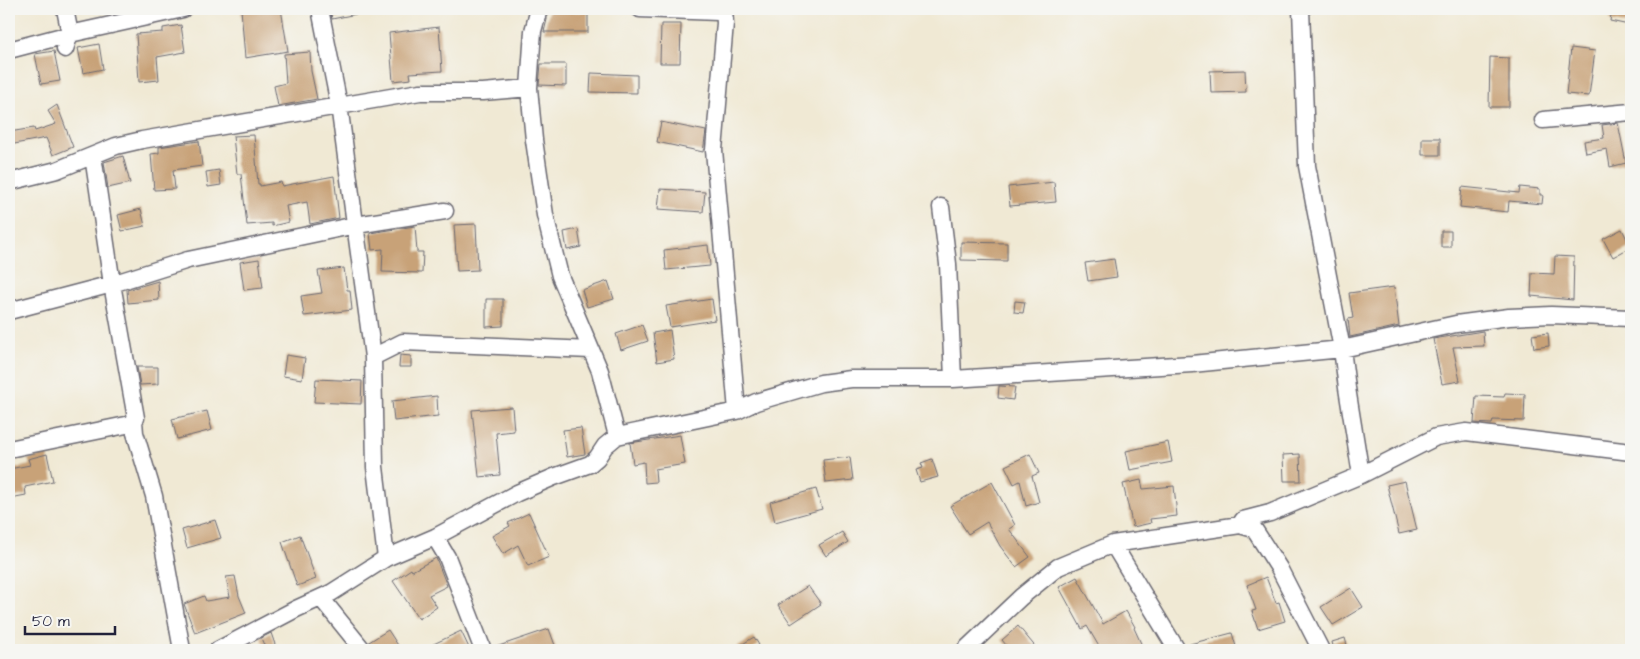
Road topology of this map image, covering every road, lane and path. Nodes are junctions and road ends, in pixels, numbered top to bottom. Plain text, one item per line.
1 (65, 9) edge
2 (183, 9) edge
3 (320, 9) edge
4 (539, 9) edge
5 (640, 9) edge
6 (1301, 9) edge
7 (721, 10) edge
8 (68, 42) junction
9 (9, 50) edge
10 (529, 88) junction
11 (339, 105) junction
12 (1631, 112) edge
13 (1543, 120) dead end
14 (93, 156) junction
15 (9, 182) edge
16 (941, 207) dead end
17 (445, 211) dead end
18 (356, 225) junction
19 (112, 284) junction
20 (9, 311) edge
21 (1631, 318) edge
22 (1342, 349) junction
23 (590, 350) junction
24 (373, 357) junction
25 (952, 380) junction
26 (737, 412) junction
27 (134, 421) junction
28 (617, 436) junction
29 (9, 449) edge
30 (1631, 452) edge
31 (1361, 475) junction
32 (1240, 525) junction
33 (435, 537) junction
34 (1114, 544) junction
35 (386, 558) junction
36 (322, 598) junction
37 (182, 650) edge
38 (218, 650) edge
39 (363, 650) edge
40 (483, 650) edge
41 (965, 650) edge
42 (1177, 650) edge
43 (1321, 650) edge

1 - 8 street
2 - 8 street
3 - 11 street
4 - 10 street
5 - 7 street
6 - 22 street
7 - 26 street
8 - 9 street
10 - 11 street
10 - 23 street
11 - 14 street
11 - 18 street
12 - 13 street
14 - 15 street
14 - 19 street
16 - 25 street
17 - 18 street
18 - 19 street
18 - 24 street
19 - 20 street
19 - 27 street
21 - 22 street
22 - 25 street
22 - 31 street
23 - 24 street
23 - 28 street
24 - 35 street
25 - 26 street
26 - 28 street
27 - 29 street
27 - 37 street
28 - 33 street
30 - 31 street
31 - 32 street
32 - 34 street
32 - 43 street
33 - 35 street
33 - 40 street
34 - 41 street
34 - 42 street
35 - 36 street
36 - 38 street
36 - 39 street

